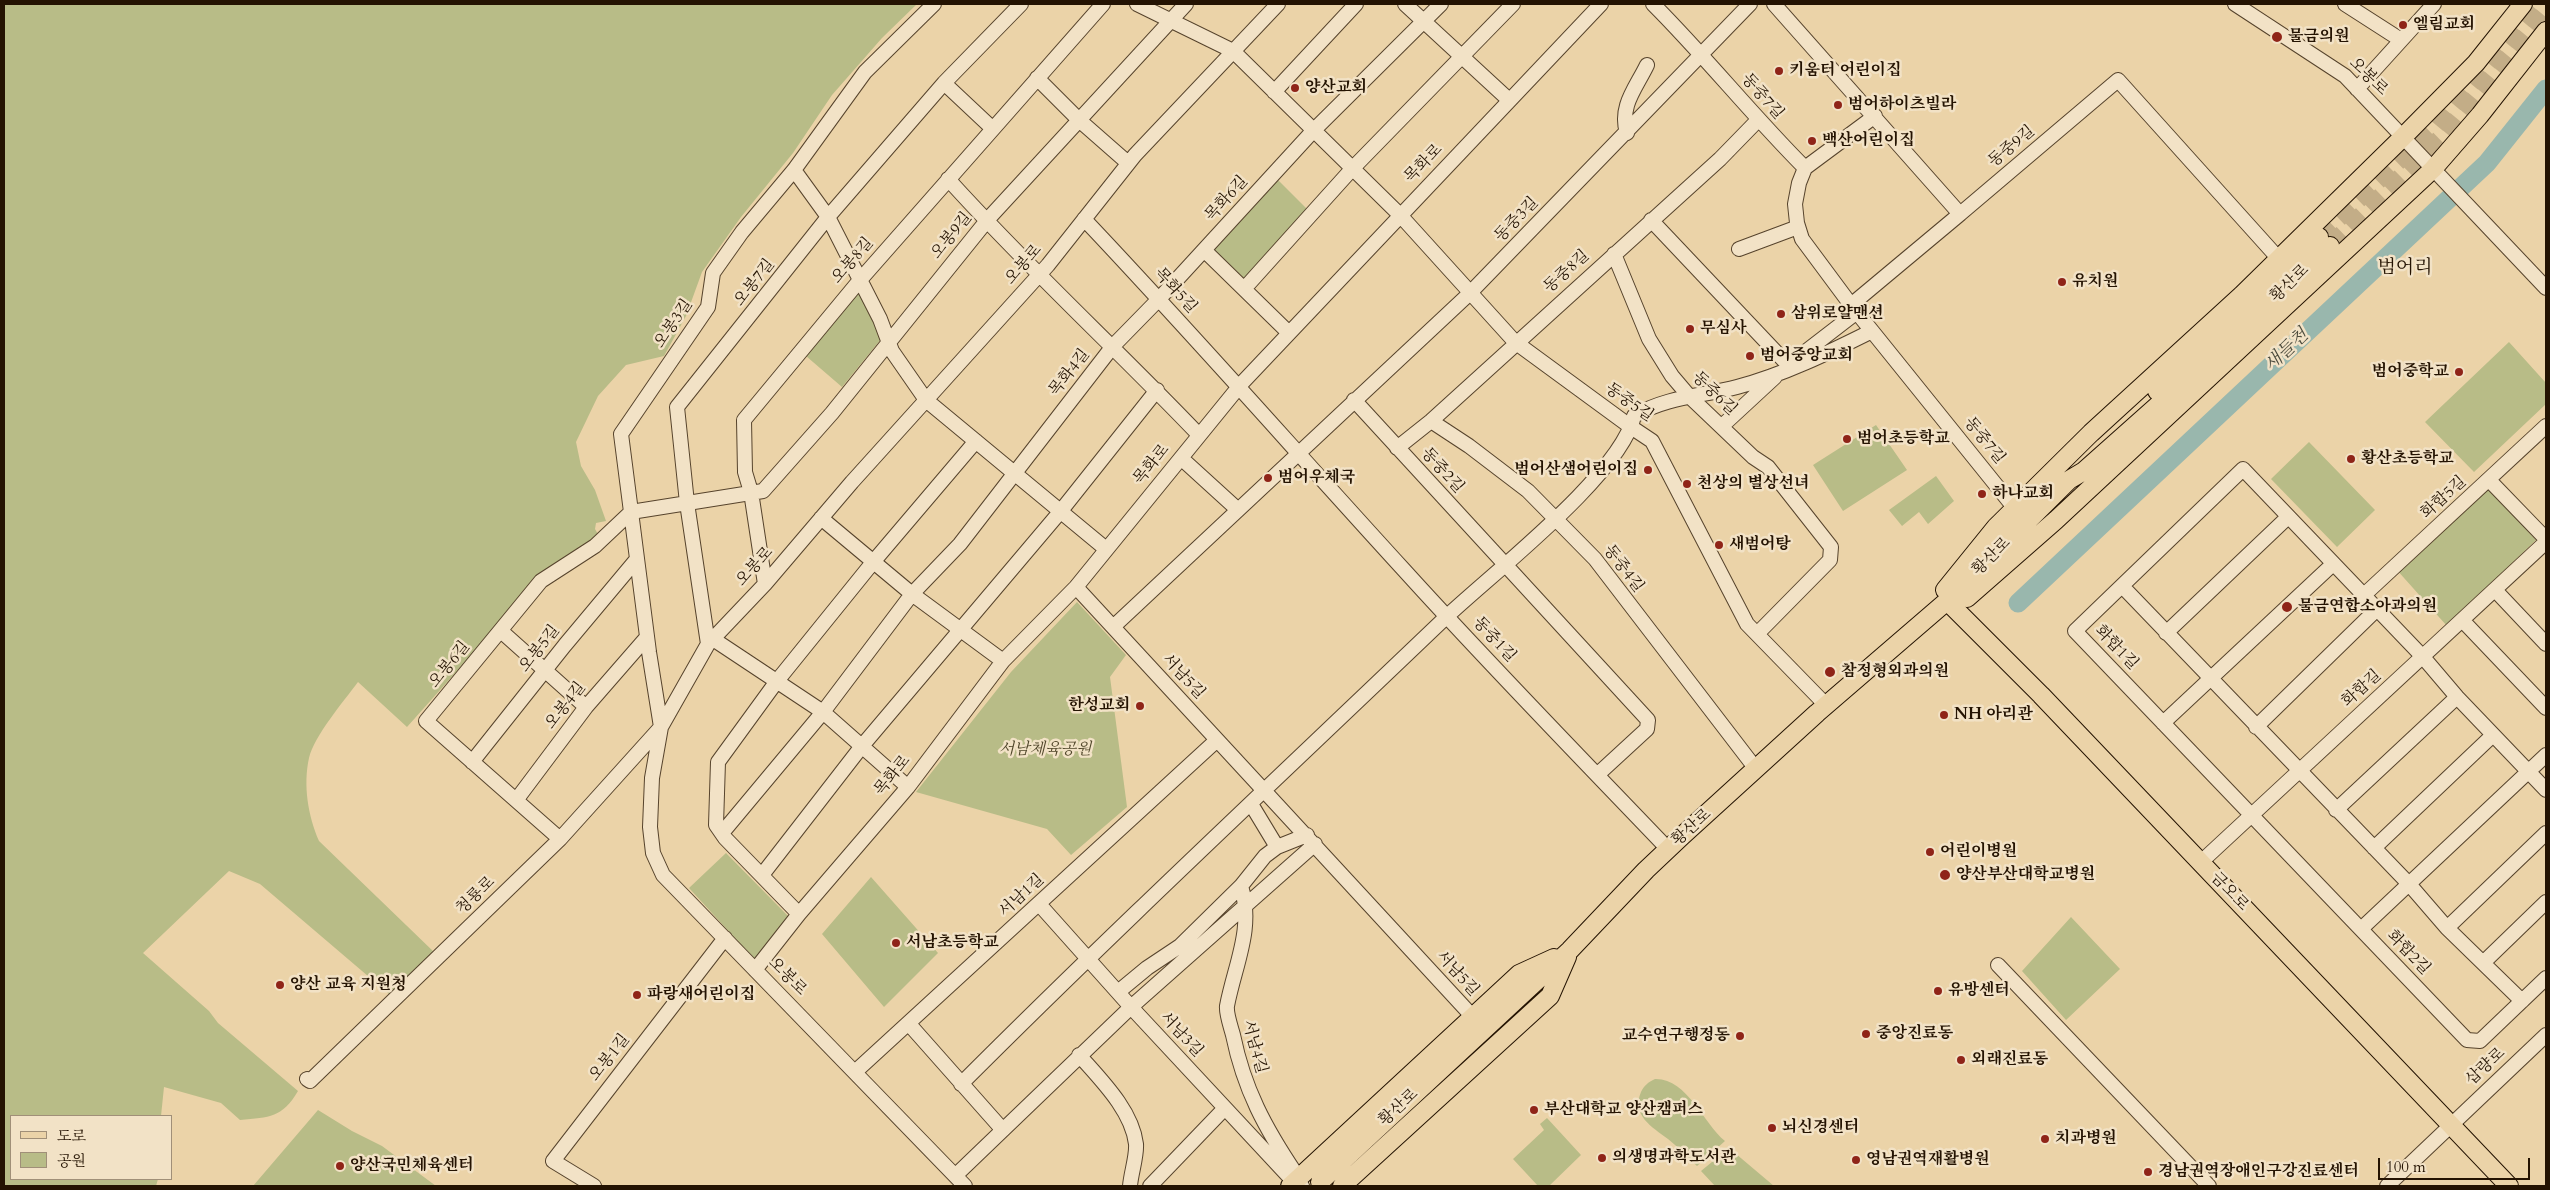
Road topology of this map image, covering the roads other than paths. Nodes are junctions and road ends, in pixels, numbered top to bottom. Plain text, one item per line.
1 (934, 4) edge
2 (1021, 4) edge
3 (1103, 4) edge
4 (1137, 4) edge
5 (1186, 4) edge
6 (1278, 4) edge
7 (1356, 4) edge
8 (1405, 4) edge
9 (1441, 4) edge
10 (1513, 4) edge
11 (1601, 4) edge
12 (1653, 4) edge
13 (1750, 4) edge
14 (1774, 4) edge
15 (2235, 4) edge
16 (2344, 4) edge
17 (2434, 4) edge
18 (2523, 4) edge
19 (1424, 21) junction
20 (1170, 22) junction
21 (2546, 31) edge
22 (2401, 40) junction
23 (1233, 51) junction
24 (1460, 55) junction
25 (1703, 55) junction
26 (1647, 65) dead end
27 (1037, 78) junction
28 (944, 83) junction
29 (2357, 89) junction
30 (1274, 92) junction
31 (1509, 100) junction
32 (1875, 116) junction
33 (1079, 120) junction
34 (1758, 120) junction
35 (993, 129) junction
36 (1313, 130) junction
37 (1627, 132) junction
38 (2403, 137) junction
39 (1128, 163) junction
40 (1805, 168) junction
41 (1352, 169) junction
42 (794, 170) junction
43 (2437, 174) junction
44 (948, 179) junction
45 (1960, 214) junction
46 (1400, 215) junction
47 (828, 217) junction
48 (1084, 220) junction
49 (1651, 220) junction
50 (986, 221) junction
51 (1798, 227) junction
52 (2324, 241) tunnel mouth
53 (1739, 248) dead end
54 (1204, 250) junction
55 (1614, 254) junction
56 (2279, 258) junction
57 (1040, 274) junction
58 (860, 280) junction
59 (2546, 288) edge
60 (1244, 289) junction
61 (1469, 294) junction
62 (1159, 299) junction
63 (1854, 308) junction
64 (1872, 331) junction
65 (1289, 333) junction
66 (888, 340) junction
67 (1515, 342) junction
68 (1113, 346) junction
69 (1786, 369) junction
70 (1237, 388) junction
71 (1157, 390) junction
72 (1689, 396) junction
73 (926, 400) junction
74 (1354, 400) junction
75 (1431, 421) junction
76 (1722, 426) junction
77 (2546, 426) edge
78 (1632, 427) junction
79 (1199, 435) junction
80 (976, 441) junction
81 (1397, 448) junction
82 (1298, 452) junction
83 (1181, 458) junction
84 (1014, 474) junction
85 (2490, 480) junction
86 (751, 492) junction
87 (687, 503) junction
88 (2016, 508) junction
89 (1237, 509) junction
90 (631, 512) junction
91 (1060, 512) junction
92 (2288, 517) junction
93 (821, 518) junction
94 (1554, 518) junction
95 (2027, 522) junction
96 (2546, 541) edge
97 (1106, 549) junction
98 (637, 559) junction
99 (874, 560) junction
100 (2333, 564) junction
101 (1504, 566) junction
102 (765, 584) junction
103 (1076, 586) junction
104 (2122, 586) junction
105 (2495, 590) junction
106 (912, 594) junction
107 (2364, 595) junction
108 (1951, 605) junction
109 (2376, 610) junction
110 (1447, 616) junction
111 (1927, 618) junction
112 (2464, 621) junction
113 (1113, 627) junction
114 (960, 629) junction
115 (501, 631) junction
116 (2166, 633) junction
117 (1757, 634) junction
118 (647, 637) junction
119 (711, 641) junction
120 (2546, 644) edge
121 (2423, 656) junction
122 (1003, 661) junction
123 (545, 671) junction
124 (2211, 680) junction
125 (777, 681) junction
126 (2457, 697) junction
127 (1826, 705) junction
128 (586, 707) junction
129 (2546, 708) edge
130 (823, 712) junction
131 (2163, 722) junction
132 (661, 727) junction
133 (2256, 727) junction
134 (2493, 735) junction
135 (1217, 740) junction
136 (862, 746) junction
137 (2546, 755) edge
138 (472, 762) junction
139 (1756, 769) junction
140 (2298, 771) junction
141 (2529, 772) junction
142 (1597, 775) junction
143 (908, 787) junction
144 (1266, 790) junction
145 (2546, 790) edge
146 (517, 799) junction
147 (1251, 804) junction
148 (2336, 810) junction
149 (2251, 814) junction
150 (722, 833) junction
151 (2546, 833) edge
152 (560, 838) junction
153 (1311, 839) junction
154 (1277, 847) junction
155 (2374, 848) junction
156 (1668, 849) junction
157 (2201, 862) junction
158 (762, 875) junction
159 (2409, 884) junction
160 (1241, 886) junction
161 (2546, 902) edge
162 (1039, 904) junction
163 (1246, 905) junction
164 (799, 914) junction
165 (2447, 928) junction
166 (2361, 930) junction
167 (725, 938) junction
168 (1570, 950) junction
169 (1087, 958) junction
170 (2484, 962) junction
171 (1998, 965) dead end
172 (755, 970) junction
173 (2546, 978) edge
174 (1118, 992) junction
175 (2522, 1001) junction
176 (1131, 1007) junction
177 (1472, 1017) junction
178 (909, 1024) junction
179 (2546, 1035) edge
180 (1079, 1055) junction
181 (856, 1071) junction
182 (307, 1079) dead end
183 (961, 1084) junction
184 (1225, 1108) junction
185 (2450, 1126) junction
186 (1002, 1129) junction
187 (956, 1175) junction
188 (1303, 1182) edge
189 (594, 1186) edge
190 (966, 1186) edge
191 (1130, 1186) edge
192 (1150, 1186) edge
193 (1342, 1186) edge
194 (2209, 1186) edge
195 (2387, 1186) edge
196 (2509, 1186) edge

1 - 42 street, 오봉3길
2 - 28 street, 오봉7길
3 - 27 street, 오봉8길
4 - 20 street
5 - 20 street, 오봉9길
6 - 23 street, 오봉로
7 - 30 street
8 - 19 street
9 - 19 street, 목화6길
10 - 24 street
11 - 31 street, 목화로
12 - 25 street, 동중7길
13 - 25 street, 동중3길
14 - 32 street
15 - 29 street, 오봉로
16 - 22 street
17 - 22 street
18 - 38 main road
19 - 24 street
19 - 36 street, 목화6길
20 - 23 street
20 - 33 street, 오봉9길
21 - 43 main road
22 - 29 street
23 - 30 street, 동중5길
23 - 39 street, 오봉로
24 - 31 street
24 - 41 street
25 - 34 street, 동중7길
25 - 37 street, 동중3길
26 - 37 street
27 - 33 street
27 - 35 street, 오봉8길
28 - 35 street
28 - 47 street, 오봉7길
29 - 38 street, 오봉로
30 - 36 street, 동중5길
31 - 46 street, 목화로
32 - 40 street
32 - 45 street
33 - 39 street
33 - 50 street, 오봉9길
34 - 40 street, 동중7길
34 - 49 street, 동중8길
35 - 44 street, 오봉8길
36 - 41 street, 동중5길
36 - 54 street, 목화6길
37 - 61 street, 동중3길
38 - 43 street, 오봉로
38 - 56 main road
39 - 48 street, 오봉로
40 - 51 street, 동중7길
41 - 46 street, 동중5길
41 - 60 street
42 - 47 street
42 - 90 street, 오봉3길
43 - 59 street, 오봉로
43 - 108 main road
44 - 50 street
44 - 58 street, 오봉8길
45 - 56 street, 동중9길
45 - 63 street
46 - 61 street, 동중5길
46 - 65 street, 목화로
47 - 58 street
47 - 87 street, 오봉7길
48 - 57 street, 오봉로
48 - 62 street, 목화5길
49 - 55 street, 동중8길
49 - 69 street
50 - 57 street
50 - 66 street, 오봉9길
51 - 53 street
51 - 63 street, 동중7길
52 - 95 main road, 황산로
54 - 60 street
54 - 62 street, 목화6길
55 - 67 street, 동중8길
55 - 72 street, 동중6길
56 - 88 main road
57 - 68 street
57 - 73 street, 오봉로
58 - 66 street
58 - 86 street, 오봉8길
60 - 65 street
61 - 67 street, 동중5길
61 - 74 street, 동중3길
62 - 68 street, 목화4길
62 - 70 street, 목화5길
63 - 64 street, 동중7길
63 - 69 street
64 - 69 street
64 - 88 street, 동중7길
65 - 70 street, 목화로
66 - 73 street
66 - 86 street, 오봉9길
67 - 75 street, 동중8길
67 - 78 street, 동중5길
68 - 71 street
68 - 84 street, 목화4길
69 - 72 street
69 - 76 street
70 - 79 street, 목화로
70 - 82 street, 동중1길
71 - 79 street
71 - 91 street
72 - 76 street, 동중6길
72 - 78 street
73 - 80 street
73 - 93 street, 오봉로
74 - 81 street, 동중2길
74 - 82 street, 동중3길
75 - 81 street, 동중8길
75 - 94 street, 동중4길
76 - 117 street, 동중6길
77 - 85 street, 화합5길
78 - 94 street
78 - 117 street, 동중5길
79 - 83 street, 목화로
80 - 84 street
80 - 99 street
81 - 101 street, 동중2길
82 - 89 street
82 - 110 street, 동중1길
83 - 89 street
83 - 97 street, 목화로
84 - 91 street
84 - 106 street, 목화4길
85 - 96 street, 화합길
85 - 107 street, 화합5길
86 - 87 street, 오봉9길
86 - 102 street, 오봉8길
87 - 90 street, 오봉9길
87 - 119 street, 오봉7길
88 - 95 street, 동중7길
88 - 111 main road
89 - 113 street
90 - 98 street, 오봉3길
90 - 115 street, 오봉6길
91 - 97 street
91 - 114 street
92 - 100 street
92 - 104 street, 화합1길
92 - 116 street
93 - 99 street
93 - 102 street, 오봉로
94 - 101 street
94 - 139 street, 동중4길
95 - 108 main road, 황산로
96 - 105 street, 화합길
97 - 103 street, 목화로
98 - 118 street, 오봉3길
98 - 123 street, 오봉5길
99 - 106 street
99 - 125 street
100 - 107 street
100 - 124 street
101 - 110 street
101 - 142 street, 동중2길
102 - 119 street, 오봉로
103 - 113 street, 서남5길
103 - 122 street, 목화로
104 - 116 street
104 - 131 street, 화합1길
105 - 112 street, 화합길
105 - 120 street
106 - 114 street
106 - 130 street, 목화4길
107 - 109 street
108 - 111 main road, 황산로
108 - 157 main road, 금오로
109 - 121 street
109 - 133 street
110 - 142 street, 동중1길
110 - 144 street
111 - 127 main road, 황산로
112 - 121 street, 화합길
112 - 129 street
113 - 135 street, 서남5길
114 - 122 street
114 - 136 street
115 - 123 street
115 - 138 street, 오봉6길
116 - 124 street
117 - 127 street, 동중5길
118 - 128 street, 오봉4길
118 - 132 street, 오봉3길
119 - 125 street
119 - 132 street, 오봉로
121 - 126 street
121 - 140 street, 화합길
122 - 143 street, 목화로
123 - 128 street
123 - 138 street, 오봉5길
124 - 131 street
124 - 133 street
125 - 130 street
125 - 150 street
126 - 134 street
126 - 148 street
127 - 139 main road, 황산로
128 - 146 street, 오봉4길
130 - 136 street
130 - 150 street, 목화4길
131 - 149 street, 화합1길
132 - 152 street, 청룡로
132 - 167 street, 오봉로
133 - 140 street
134 - 141 street
134 - 155 street
135 - 144 street, 서남5길
135 - 162 street, 서남1길
136 - 143 street
136 - 158 street
137 - 141 street
138 - 146 street, 오봉6길
139 - 156 main road, 황산로
140 - 148 street
140 - 149 street, 화합길
141 - 145 street
141 - 159 street
142 - 156 street, 동중1길
143 - 164 street, 목화로
144 - 147 street
144 - 153 street, 서남5길
146 - 152 street, 오봉6길
147 - 154 street
147 - 169 street
148 - 155 street
149 - 157 street, 화합길
149 - 166 street, 화합2길
150 - 158 street
151 - 165 street
152 - 182 street, 청룡로
153 - 154 street
153 - 163 street
153 - 177 street, 서남5길
154 - 160 street
155 - 159 street
156 - 168 main road, 황산로
157 - 185 main road, 금오로
158 - 164 street
159 - 165 street
159 - 166 street
160 - 163 street, 서남4길
160 - 174 street
161 - 170 street
162 - 169 street, 서남3길
162 - 178 street, 서남1길
163 - 176 street
163 - 188 street, 서남4길
164 - 172 street, 목화로
165 - 170 street
166 - 175 street, 화합2길
167 - 172 street, 오봉로
167 - 189 street, 오봉1길
168 - 177 main road
168 - 188 main road, 황산로
168 - 193 main road
169 - 174 street, 서남3길
169 - 183 street
170 - 175 street
171 - 194 street
172 - 181 street, 오봉로
173 - 175 street, 화합2길
174 - 176 street, 서남3길
176 - 180 street
176 - 184 street, 서남3길
177 - 188 main road
178 - 181 street, 서남1길
178 - 183 street
179 - 185 street, 삽량로
180 - 186 street
180 - 191 street
181 - 187 street, 오봉로
183 - 186 street
184 - 188 street, 서남3길
184 - 192 street
185 - 195 street, 삽량로
185 - 196 main road, 금오로
186 - 187 street
187 - 190 street, 오봉로

